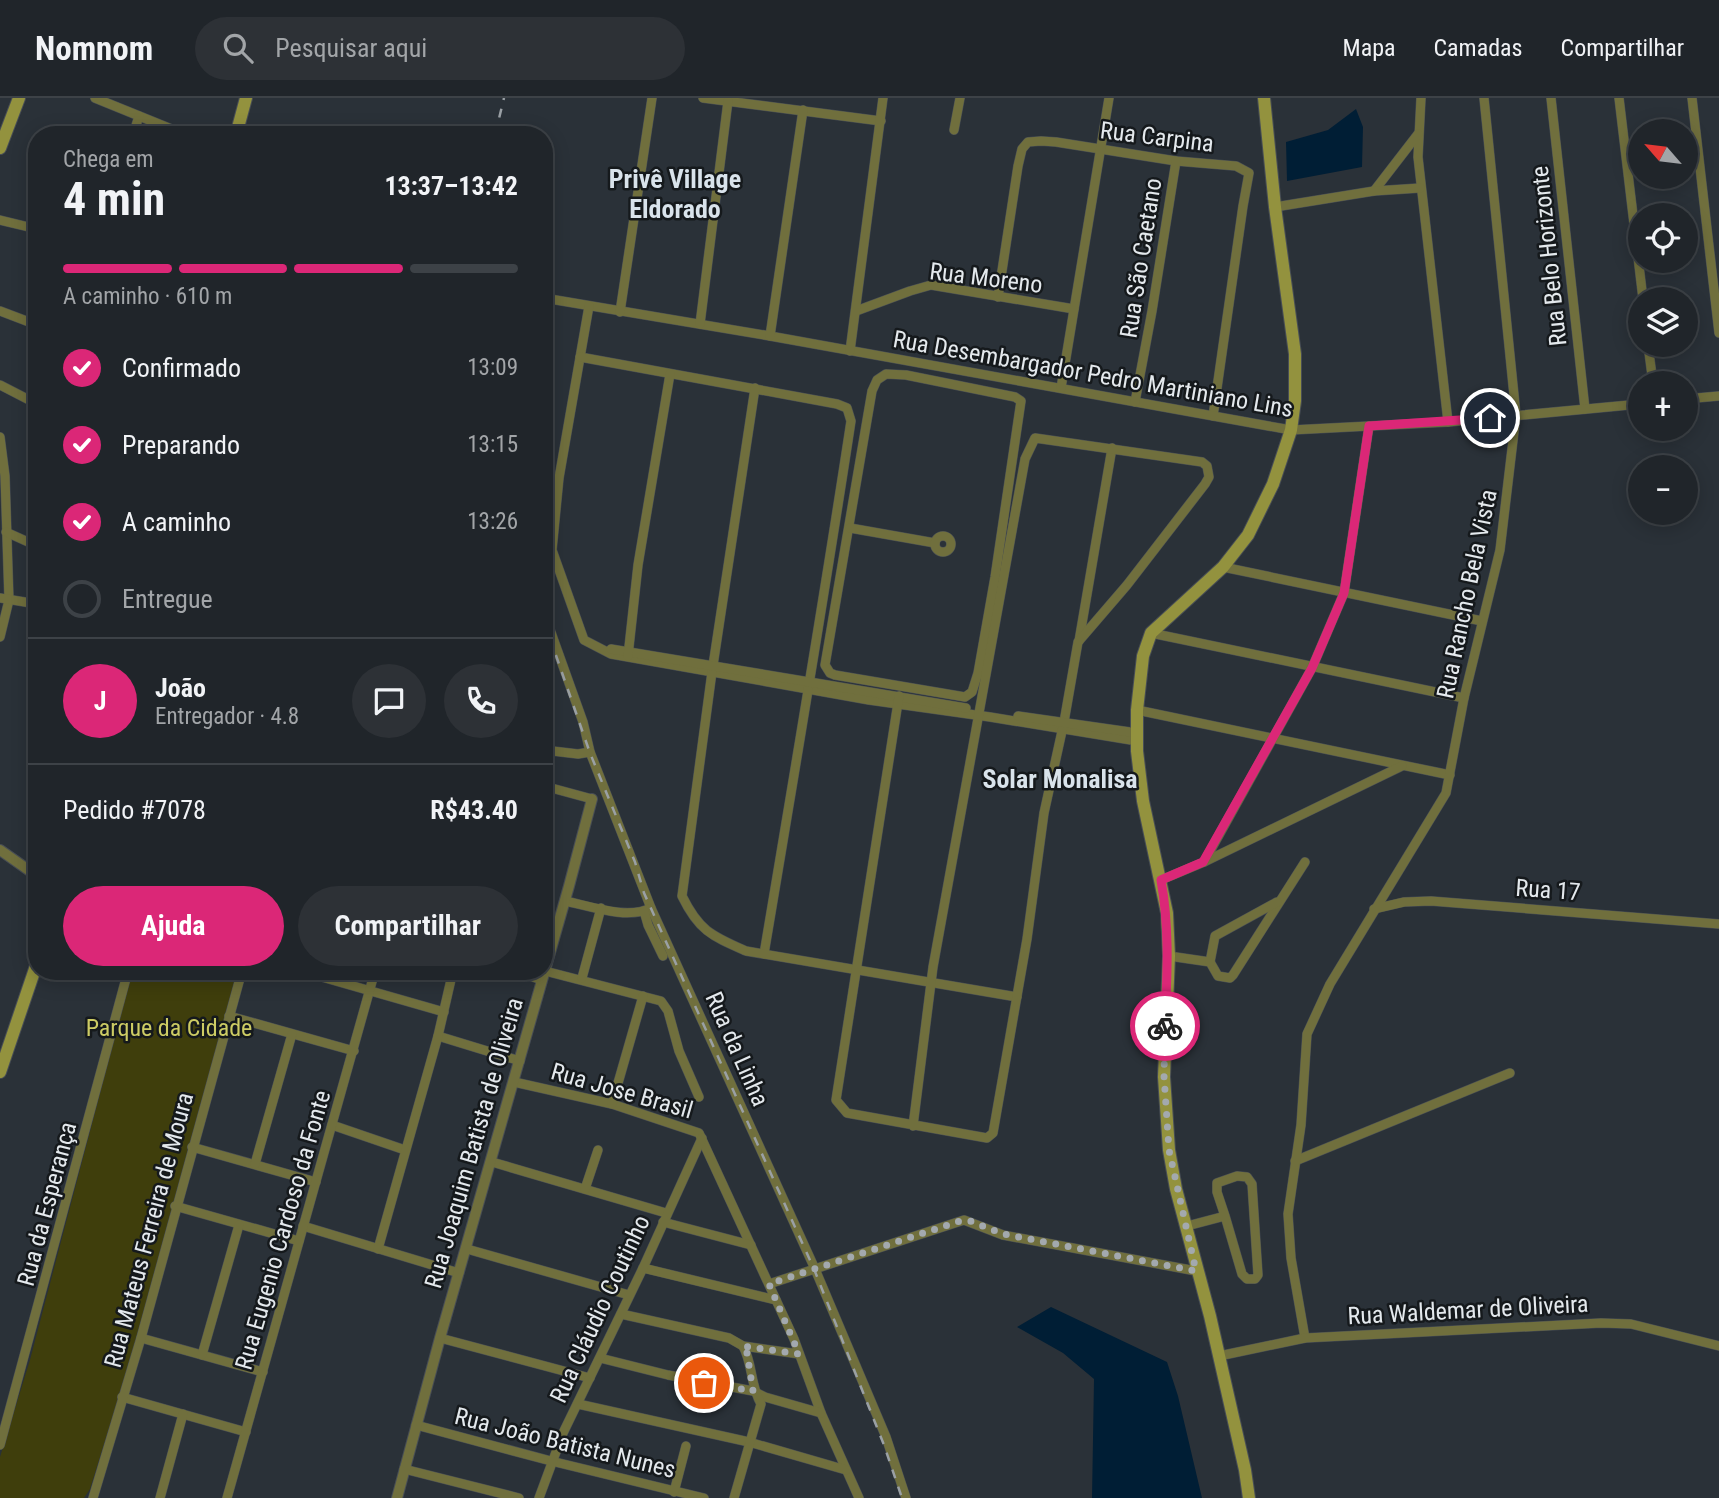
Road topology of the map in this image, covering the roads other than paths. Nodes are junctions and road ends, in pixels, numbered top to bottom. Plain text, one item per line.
1 (19, 98) edge
2 (95, 98) edge
3 (246, 98) edge
4 (652, 98) edge
5 (703, 98) edge
6 (883, 98) edge
7 (960, 98) edge
8 (1109, 98) edge
9 (1264, 98) edge
10 (1421, 98) edge
11 (1484, 98) edge
12 (1551, 98) edge
13 (1619, 98) edge
14 (1692, 98) edge
15 (728, 102) junction
16 (803, 110) junction
17 (139, 116) junction
18 (880, 121) junction
19 (136, 126) edge
20 (164, 126) edge
21 (238, 126) edge
22 (954, 130) dead end
23 (1418, 134) junction
24 (0, 148) edge
25 (1099, 149) junction
26 (1176, 161) junction
27 (1420, 188) junction
28 (1374, 191) junction
29 (1275, 207) junction
30 (0, 220) edge
31 (28, 227) edge
32 (1642, 287) edge
33 (998, 297) junction
34 (553, 300) edge
35 (589, 306) junction
36 (1074, 309) junction
37 (0, 311) edge
38 (856, 311) junction
39 (621, 312) junction
40 (28, 322) edge
41 (700, 324) junction
42 (1719, 333) edge
43 (771, 336) junction
44 (850, 351) junction
45 (580, 357) junction
46 (967, 371) junction
47 (670, 374) junction
48 (0, 385) edge
49 (966, 386) junction
50 (755, 388) junction
51 (1061, 388) junction
52 (1719, 396) edge
53 (1698, 398) edge
54 (28, 399) edge
55 (1135, 402) junction
56 (1628, 405) edge
57 (1584, 409) junction
58 (1516, 415) junction
59 (1213, 416) junction
60 (1448, 422) junction
61 (1369, 426) junction
62 (1291, 430) junction
63 (0, 437) edge
64 (1112, 448) junction
65 (850, 528) junction
66 (6, 532) junction
67 (553, 540) edge
68 (28, 541) edge
69 (935, 543) dead end
70 (553, 553) edge
71 (1223, 567) junction
72 (1344, 593) junction
73 (4, 599) edge
74 (28, 603) edge
75 (1482, 621) junction
76 (1152, 633) junction
77 (0, 637) edge
78 (553, 639) edge
79 (1078, 642) junction
80 (629, 654) junction
81 (1312, 668) junction
82 (713, 669) junction
83 (809, 686) junction
84 (1464, 698) junction
85 (899, 700) junction
86 (1136, 710) junction
87 (980, 713) junction
88 (1063, 726) junction
89 (1137, 737) junction
90 (1272, 738) junction
91 (553, 751) edge
92 (590, 752) junction
93 (1402, 766) junction
94 (1450, 775) junction
95 (553, 788) edge
96 (592, 799) joint
97 (0, 850) edge
98 (1203, 862) junction
99 (1305, 862) dead end
100 (28, 870) edge
101 (1161, 880) junction
102 (565, 901) junction
103 (1279, 902) junction
104 (601, 908) junction
105 (1374, 909) junction
106 (648, 910) junction
107 (1719, 924) edge
108 (553, 941) edge
109 (764, 954) junction
110 (663, 956) dead end
111 (1169, 956) junction
112 (1210, 962) junction
113 (855, 970) junction
114 (553, 976) edge
115 (582, 978) junction
116 (31, 980) edge
117 (126, 980) edge
118 (239, 980) edge
119 (333, 980) edge
120 (372, 980) edge
121 (451, 980) edge
122 (542, 980) edge
123 (931, 981) junction
124 (369, 991) junction
125 (643, 996) junction
126 (1017, 997) junction
127 (444, 1012) junction
128 (229, 1016) junction
129 (292, 1034) junction
130 (438, 1036) junction
131 (354, 1051) junction
132 (520, 1061) junction
133 (0, 1072) edge
134 (1510, 1073) dead end
135 (514, 1082) junction
136 (699, 1097) dead end
137 (612, 1104) junction
138 (332, 1125) junction
139 (913, 1126) junction
140 (702, 1138) junction
141 (192, 1147) junction
142 (405, 1150) junction
143 (598, 1150) dead end
144 (1295, 1161) junction
145 (492, 1162) junction
146 (255, 1164) junction
147 (316, 1182) junction
148 (585, 1189) junction
149 (176, 1206) junction
150 (1225, 1216) junction
151 (665, 1217) junction
152 (239, 1225) junction
153 (303, 1226) junction
154 (1187, 1226) junction
155 (299, 1241) junction
156 (751, 1245) junction
157 (378, 1249) junction
158 (467, 1249) junction
159 (643, 1268) junction
160 (815, 1269) junction
161 (1196, 1271) junction
162 (459, 1273) junction
163 (769, 1284) junction
164 (629, 1295) junction
165 (776, 1300) junction
166 (621, 1314) junction
167 (141, 1338) junction
168 (440, 1338) junction
169 (1305, 1338) junction
170 (743, 1346) junction
171 (1719, 1346) edge
172 (799, 1354) junction
173 (202, 1355) junction
174 (1219, 1356) junction
175 (600, 1358) junction
176 (263, 1372) junction
177 (590, 1378) junction
178 (753, 1391) junction
179 (122, 1397) junction
180 (578, 1404) junction
181 (821, 1413) junction
182 (183, 1414) junction
183 (416, 1425) junction
184 (246, 1432) junction
185 (749, 1442) junction
186 (0, 1445) edge
187 (686, 1446) dead end
188 (551, 1461) junction
189 (404, 1469) junction
190 (846, 1470) junction
191 (674, 1492) junction
192 (93, 1498) edge
193 (160, 1498) edge
194 (227, 1498) edge
195 (397, 1498) edge
196 (519, 1498) edge
197 (539, 1498) edge
198 (704, 1498) edge
199 (734, 1498) edge
200 (859, 1498) edge
201 (906, 1498) edge
202 (1249, 1498) edge

1 - 24 main road
2 - 17 street
3 - 21 main road
4 - 39 street
5 - 15 street
6 - 18 street
7 - 22 street
8 - 25 street
9 - 29 main road
10 - 23 street
11 - 58 street, Rua Rancho Bela Vista
12 - 57 street, Rua Belo Horizonte
13 - 32 street
14 - 42 street
15 - 16 street
15 - 41 street
16 - 18 street
16 - 43 street
17 - 19 street
17 - 20 street
18 - 38 street
23 - 27 street
23 - 28 street
25 - 26 street, Rua Carpina
25 - 33 street, Rua Carpina
25 - 36 street
26 - 55 street, Rua São Caetano
26 - 59 street, Rua Carpina
27 - 28 street
27 - 60 street
28 - 29 street
29 - 62 main road
30 - 31 street
33 - 36 street, Rua Moreno
33 - 38 street, Rua Moreno
34 - 35 street, Rua Desembargador Pedro Martiniano Lins
35 - 39 street, Rua Desembargador Pedro Martiniano Lins
35 - 45 street
36 - 51 street
37 - 40 street
38 - 44 street
39 - 41 street, Rua Desembargador Pedro Martiniano Lins
41 - 43 street, Rua Desembargador Pedro Martiniano Lins
43 - 44 street, Rua Desembargador Pedro Martiniano Lins
44 - 46 street, Rua Desembargador Pedro Martiniano Lins
45 - 47 street
45 - 67 street
46 - 49 street
46 - 51 street, Rua Desembargador Pedro Martiniano Lins
47 - 50 street
47 - 80 street
48 - 54 street
49 - 65 street
49 - 65 street
50 - 82 street
50 - 83 street
51 - 55 street, Rua Desembargador Pedro Martiniano Lins
52 - 53 street
55 - 59 street, Rua Desembargador Pedro Martiniano Lins
56 - 57 street, Rua Desembargador Pedro Martiniano Lins
57 - 58 street, Rua Desembargador Pedro Martiniano Lins
58 - 60 street, Rua Desembargador Pedro Martiniano Lins
58 - 75 street, Rua Rancho Bela Vista
59 - 62 street, Rua Desembargador Pedro Martiniano Lins
60 - 61 street, Rua Desembargador Pedro Martiniano Lins
61 - 62 street, Rua Desembargador Pedro Martiniano Lins
61 - 72 street
62 - 71 main road
63 - 66 street
64 - 79 street
64 - 79 street
64 - 87 street
65 - 69 street
66 - 68 street
66 - 73 street
70 - 80 street
71 - 72 street
71 - 76 main road
72 - 75 street
72 - 81 street
73 - 74 street
73 - 77 street
75 - 84 street, Rua Rancho Bela Vista
76 - 81 street
76 - 86 main road
78 - 92 street, Rua da Linha
79 - 88 street
80 - 82 street
81 - 84 street
81 - 90 street
82 - 83 street
82 - 109 street
83 - 85 street
83 - 109 street
84 - 94 street, Rua Rancho Bela Vista
85 - 87 street
85 - 113 street
86 - 89 main road
86 - 90 street
87 - 88 street
87 - 123 street
88 - 89 street
88 - 126 street
89 - 101 main road
90 - 93 street
90 - 98 street
91 - 92 street
92 - 106 street, Rua da Linha
93 - 94 street
93 - 98 street
94 - 105 street, Rua Rancho Bela Vista
95 - 96 street
96 - 102 street, Rua Joaquim Batista de Oliveira
97 - 100 street
98 - 101 street
99 - 103 street
101 - 111 main road
102 - 104 street
102 - 108 street, Rua Joaquim Batista de Oliveira
103 - 112 street
103 - 112 street
104 - 106 street
104 - 115 street
105 - 107 street, Rua 17
105 - 144 street, Rua Rancho Bela Vista
106 - 110 street
106 - 160 street, Rua da Linha
109 - 113 street
111 - 112 street
111 - 154 main road
113 - 123 street
113 - 139 street
114 - 115 street
115 - 125 street
116 - 133 main road
117 - 186 street, Rua da Esperança
118 - 128 street, Rua Mateus Ferreira de Moura
119 - 124 street
120 - 124 street, Rua Eugenio Cardoso da Fonte
121 - 127 street
122 - 132 street, Rua Joaquim Batista de Oliveira
123 - 126 street
123 - 139 street
124 - 127 street
124 - 131 street, Rua Eugenio Cardoso da Fonte
125 - 136 street
125 - 137 street
126 - 139 street
127 - 130 street
128 - 129 street
128 - 141 street, Rua Mateus Ferreira de Moura
129 - 131 street
129 - 146 street
130 - 132 street
130 - 142 street
131 - 138 street, Rua Eugenio Cardoso da Fonte
132 - 135 street, Rua Joaquim Batista de Oliveira
134 - 144 street
135 - 137 street, Rua Jose Brasil
135 - 145 street, Rua Joaquim Batista de Oliveira
137 - 140 street, Rua Jose Brasil
138 - 142 street
138 - 147 street, Rua Eugenio Cardoso da Fonte
140 - 151 street, Rua Cláudio Coutinho
140 - 156 street, Rua Jose Brasil
141 - 146 street
141 - 149 street, Rua Mateus Ferreira de Moura
142 - 157 street
143 - 148 street
144 - 169 street, Rua Rancho Bela Vista
145 - 148 street
145 - 158 street, Rua Joaquim Batista de Oliveira
146 - 147 street
147 - 153 street, Rua Eugenio Cardoso da Fonte
148 - 151 street
149 - 152 street
149 - 167 street, Rua Mateus Ferreira de Moura
150 - 150 street
150 - 154 street
151 - 156 street
151 - 159 street, Rua Cláudio Coutinho
152 - 155 street
152 - 173 street
153 - 155 street, Rua Eugenio Cardoso da Fonte
153 - 157 street
154 - 161 main road
155 - 176 street, Rua Eugenio Cardoso da Fonte
156 - 163 street, Rua Jose Brasil
157 - 162 street
158 - 162 street, Rua Joaquim Batista de Oliveira
158 - 164 street
159 - 164 street, Rua Cláudio Coutinho
159 - 165 street
160 - 161 street
160 - 163 street
160 - 201 street, Rua da Linha
161 - 174 main road
162 - 168 street, Rua Joaquim Batista de Oliveira
163 - 165 street, Rua Jose Brasil
164 - 166 street, Rua Cláudio Coutinho
165 - 172 street, Rua Jose Brasil
166 - 170 street
166 - 175 street, Rua Cláudio Coutinho
167 - 173 street
167 - 179 street, Rua Mateus Ferreira de Moura
168 - 177 street
168 - 183 street, Rua Joaquim Batista de Oliveira
169 - 171 street, Rua Waldemar de Oliveira
169 - 174 street, Rua Waldemar de Oliveira
170 - 172 street
170 - 178 street
172 - 181 street, Rua Jose Brasil
173 - 176 street
174 - 202 main road
175 - 177 street, Rua Cláudio Coutinho
175 - 178 street
176 - 184 street, Rua Eugenio Cardoso da Fonte
177 - 180 street, Rua Cláudio Coutinho
178 - 181 street
178 - 185 street
179 - 182 street
179 - 192 street, Rua Mateus Ferreira de Moura
180 - 185 street
180 - 188 street, Rua Cláudio Coutinho
181 - 190 street, Rua Jose Brasil
182 - 184 street
182 - 193 street
183 - 188 street, Rua João Batista Nunes
183 - 189 street, Rua Joaquim Batista de Oliveira
184 - 194 street, Rua Eugenio Cardoso da Fonte
185 - 190 street
185 - 199 street
187 - 191 street
188 - 191 street, Rua João Batista Nunes
188 - 197 street, Rua Cláudio Coutinho
189 - 195 street, Rua Joaquim Batista de Oliveira
189 - 196 street
190 - 200 street, Rua Jose Brasil
191 - 198 street, Rua João Batista Nunes

